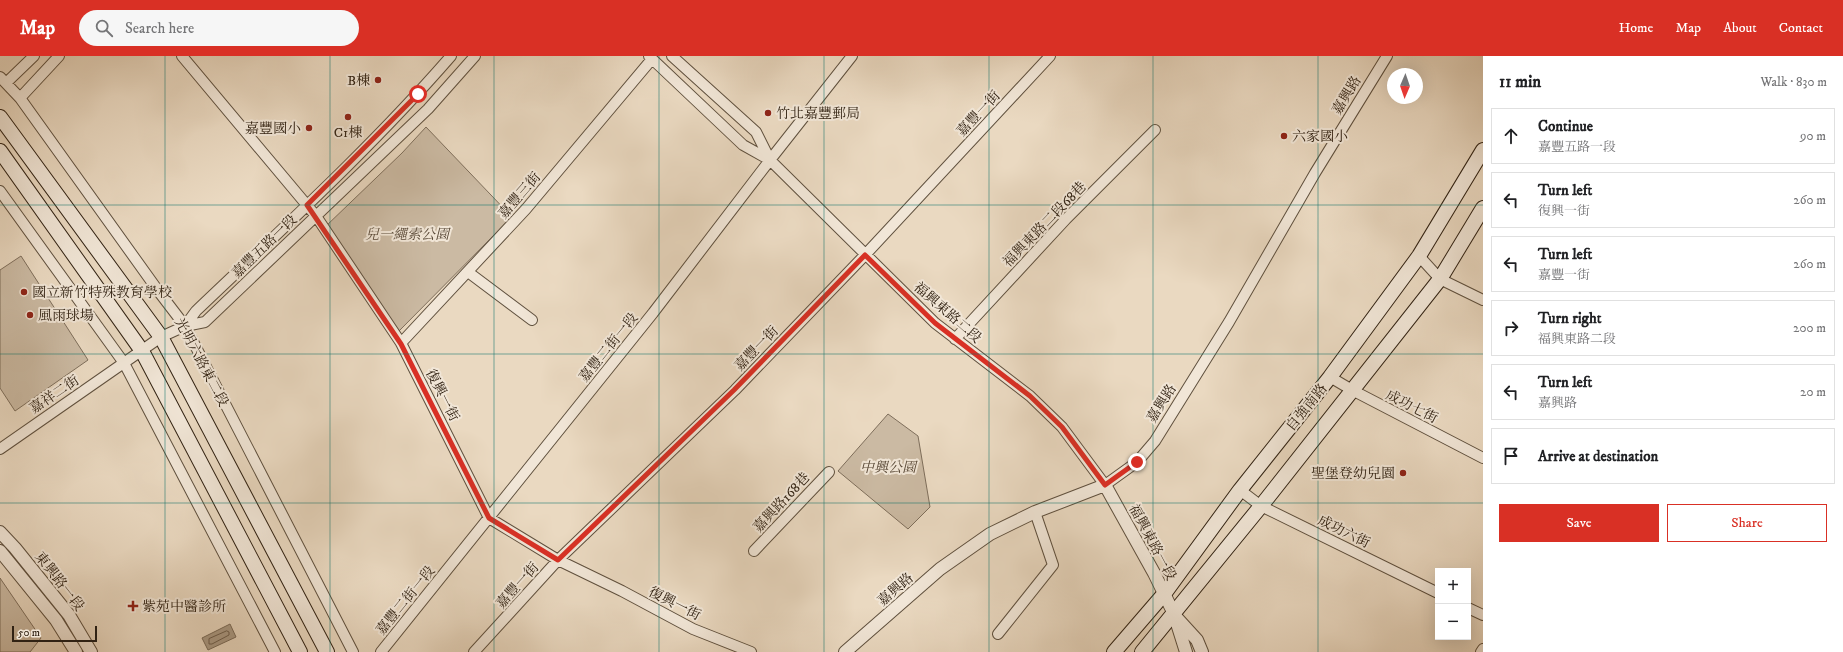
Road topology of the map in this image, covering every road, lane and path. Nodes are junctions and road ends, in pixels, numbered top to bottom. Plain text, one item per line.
1 (34, 56) edge
2 (59, 56) edge
3 (182, 56) edge
4 (451, 56) edge
5 (475, 56) edge
6 (672, 56) edge
7 (852, 56) edge
8 (1050, 56) edge
9 (1387, 56) edge
10 (650, 57) edge
11 (3, 80) edge
12 (20, 98) junction
13 (0, 117) edge
14 (1155, 130) dead end
15 (1483, 150) edge
16 (0, 151) edge
17 (770, 160) junction
18 (0, 191) edge
19 (307, 205) junction
20 (1483, 208) edge
21 (316, 216) junction
22 (865, 255) junction
23 (1418, 256) junction
24 (468, 272) junction
25 (1440, 279) junction
26 (1483, 300) edge
27 (532, 320) dead end
28 (185, 326) junction
29 (161, 337) junction
30 (955, 339) junction
31 (401, 344) junction
32 (142, 351) junction
33 (124, 363) junction
34 (1330, 377) junction
35 (1352, 390) junction
36 (0, 449) edge
37 (1483, 458) edge
38 (829, 472) dead end
39 (1105, 485) junction
40 (1240, 490) junction
41 (1261, 506) junction
42 (1035, 512) junction
43 (489, 518) junction
44 (0, 532) edge
45 (15, 548) junction
46 (754, 551) dead end
47 (3, 554) edge
48 (558, 560) junction
49 (1435, 592) edge
50 (1164, 594) junction
51 (1471, 609) edge
52 (1174, 614) junction
53 (1483, 615) edge
54 (998, 634) dead end
55 (1483, 649) edge
56 (76, 652) edge
57 (91, 652) edge
58 (275, 652) edge
59 (300, 652) edge
60 (326, 652) edge
61 (353, 652) edge
62 (381, 652) edge
63 (474, 652) edge
64 (751, 652) edge
65 (845, 652) edge
66 (1114, 652) edge
67 (1142, 652) edge
68 (1186, 652) edge
69 (1202, 652) edge
70 (1482, 652) edge

1 - 11 street
2 - 12 street
3 - 19 street, 復興一街
4 - 19 street, 嘉豐五路一段
5 - 21 street, 嘉豐五路一段
6 - 17 street, 福興東路二段
7 - 17 street, 嘉豐二街一段
8 - 22 street, 嘉豐一街
9 - 39 street, 嘉興路
10 - 17 street, 福興東路二段
10 - 24 street, 嘉豐三街
11 - 12 street, 光明六路東二段
12 - 28 street, 光明六路東二段
13 - 29 main road, 光明六路東二段
14 - 30 street, 福興東路二段68巷
15 - 23 main road, 自強南路
16 - 32 main road
17 - 22 street, 福興東路二段
17 - 43 street, 嘉豐二街一段
18 - 33 street
19 - 21 street, 復興一街
19 - 28 street, 嘉豐五路一段
20 - 25 main road, 自強南路
21 - 28 street, 嘉豐五路一段
21 - 31 street, 復興一街
22 - 30 street, 福興東路二段
22 - 48 street, 嘉豐一街
23 - 25 street
23 - 34 main road, 自強南路
24 - 27 street
24 - 31 street, 嘉豐三街
25 - 26 street
25 - 35 main road, 自強南路
28 - 29 street, 嘉豐五路一段
28 - 61 street, 光明六路東二段
29 - 32 street, 嘉豐五路一段
29 - 60 main road, 光明六路東二段
30 - 39 street, 福興東路二段
31 - 43 street, 復興一街
32 - 33 street, 嘉豐五路一段
32 - 59 main road
33 - 36 street, 嘉祥二街
33 - 58 street
34 - 35 street, 成功七街
34 - 40 main road, 自強南路
35 - 37 street, 成功七街
35 - 41 main road, 自強南路
38 - 46 street, 嘉興路168巷
39 - 42 street, 嘉興路
39 - 50 street, 福興東路一段
40 - 41 street, 成功六街
40 - 50 main road, 自強南路
41 - 49 street, 成功六街
41 - 52 main road, 自強南路
42 - 54 street
42 - 65 street, 嘉興路
43 - 48 street, 復興一街
43 - 62 street, 嘉豐二街一段
44 - 45 street, 東興路一段
45 - 47 street
45 - 57 street, 東興路一段
47 - 56 street, 東興路一段
48 - 63 street, 嘉豐一街
48 - 64 street, 復興一街
50 - 52 street, 福興東路一段
50 - 66 main road, 自強南路
51 - 53 street
52 - 67 main road, 自強南路
52 - 68 street, 福興東路一段
52 - 69 street, 福興東路一段
55 - 70 street

